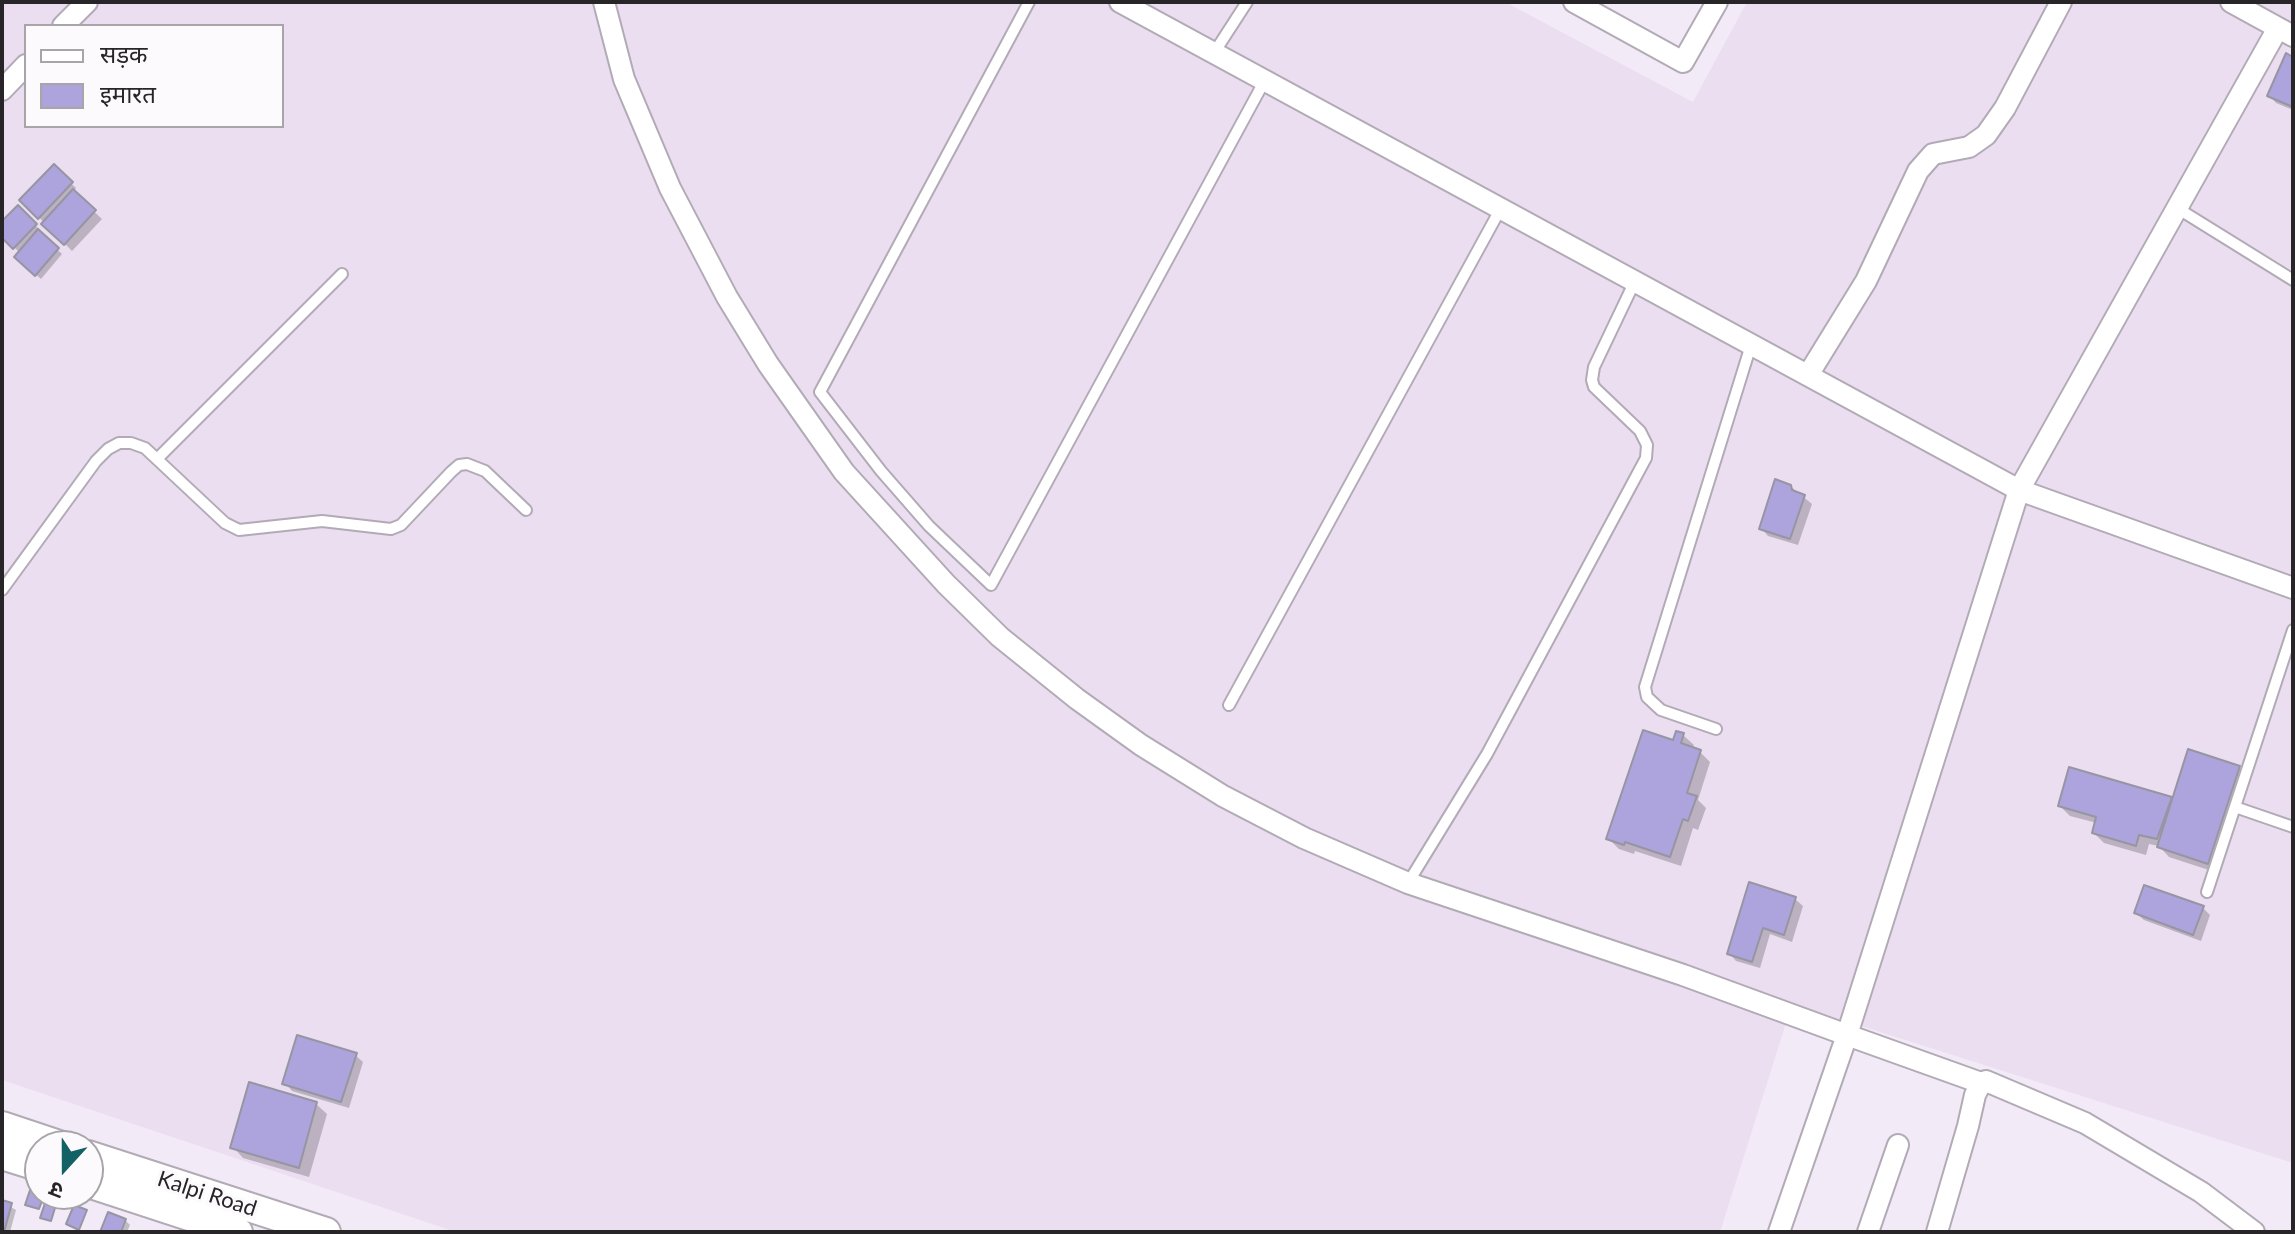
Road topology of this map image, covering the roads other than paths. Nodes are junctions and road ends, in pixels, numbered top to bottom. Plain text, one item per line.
1 (87, 2) edge
2 (604, 2) edge
3 (1029, 2) edge
4 (1120, 2) edge
5 (1247, 2) edge
6 (1574, 2) edge
7 (1717, 2) edge
8 (2061, 2) edge
9 (2231, 2) edge
10 (65, 24) edge
11 (2285, 32) edge
12 (1214, 53) junction
13 (24, 67) edge
14 (1265, 80) junction
15 (2, 90) edge
16 (1501, 208) junction
17 (2177, 208) junction
18 (342, 274) dead end
19 (2293, 280) edge
20 (1635, 281) junction
21 (1751, 345) junction
22 (1808, 375) junction
23 (157, 459) junction
24 (2019, 490) junction
25 (526, 510) dead end
26 (2293, 588) edge
27 (2, 590) edge
28 (2293, 630) edge
29 (1229, 705) dead end
30 (1716, 729) dead end
31 (2235, 807) junction
32 (2293, 827) edge
33 (1408, 883) junction
34 (2207, 892) dead end
35 (1847, 1035) junction
36 (1981, 1083) junction
37 (2, 1126) edge
38 (24, 1133) edge
39 (1898, 1145) dead end
40 (2, 1155) edge
41 (104, 1160) edge
42 (24, 1162) edge
43 (104, 1190) edge
44 (173, 1222) edge
45 (238, 1232) edge
46 (326, 1232) edge
47 (1779, 1232) edge
48 (1868, 1232) edge
49 (1937, 1232) edge
50 (2254, 1232) edge

1 - 10 street
2 - 33 street
3 - 14 lane
4 - 12 street
5 - 12 lane
6 - 7 street
8 - 22 street
9 - 11 street
11 - 17 street
12 - 14 street
13 - 15 street
14 - 16 street
16 - 20 street
16 - 29 lane
17 - 19 lane
17 - 24 street
18 - 23 lane
20 - 21 street
20 - 33 lane
21 - 22 street
21 - 30 lane
22 - 24 street
23 - 25 lane
23 - 27 lane
24 - 26 street
24 - 35 street
28 - 31 lane
31 - 32 lane
31 - 34 lane
33 - 35 street
35 - 36 street
35 - 47 street
36 - 49 street
36 - 50 street
37 - 38 main road
39 - 48 street
40 - 42 main road
41 - 46 main road, Kalpi Road
43 - 44 main road, Kalpi Road
44 - 45 main road, Kalpi Road

